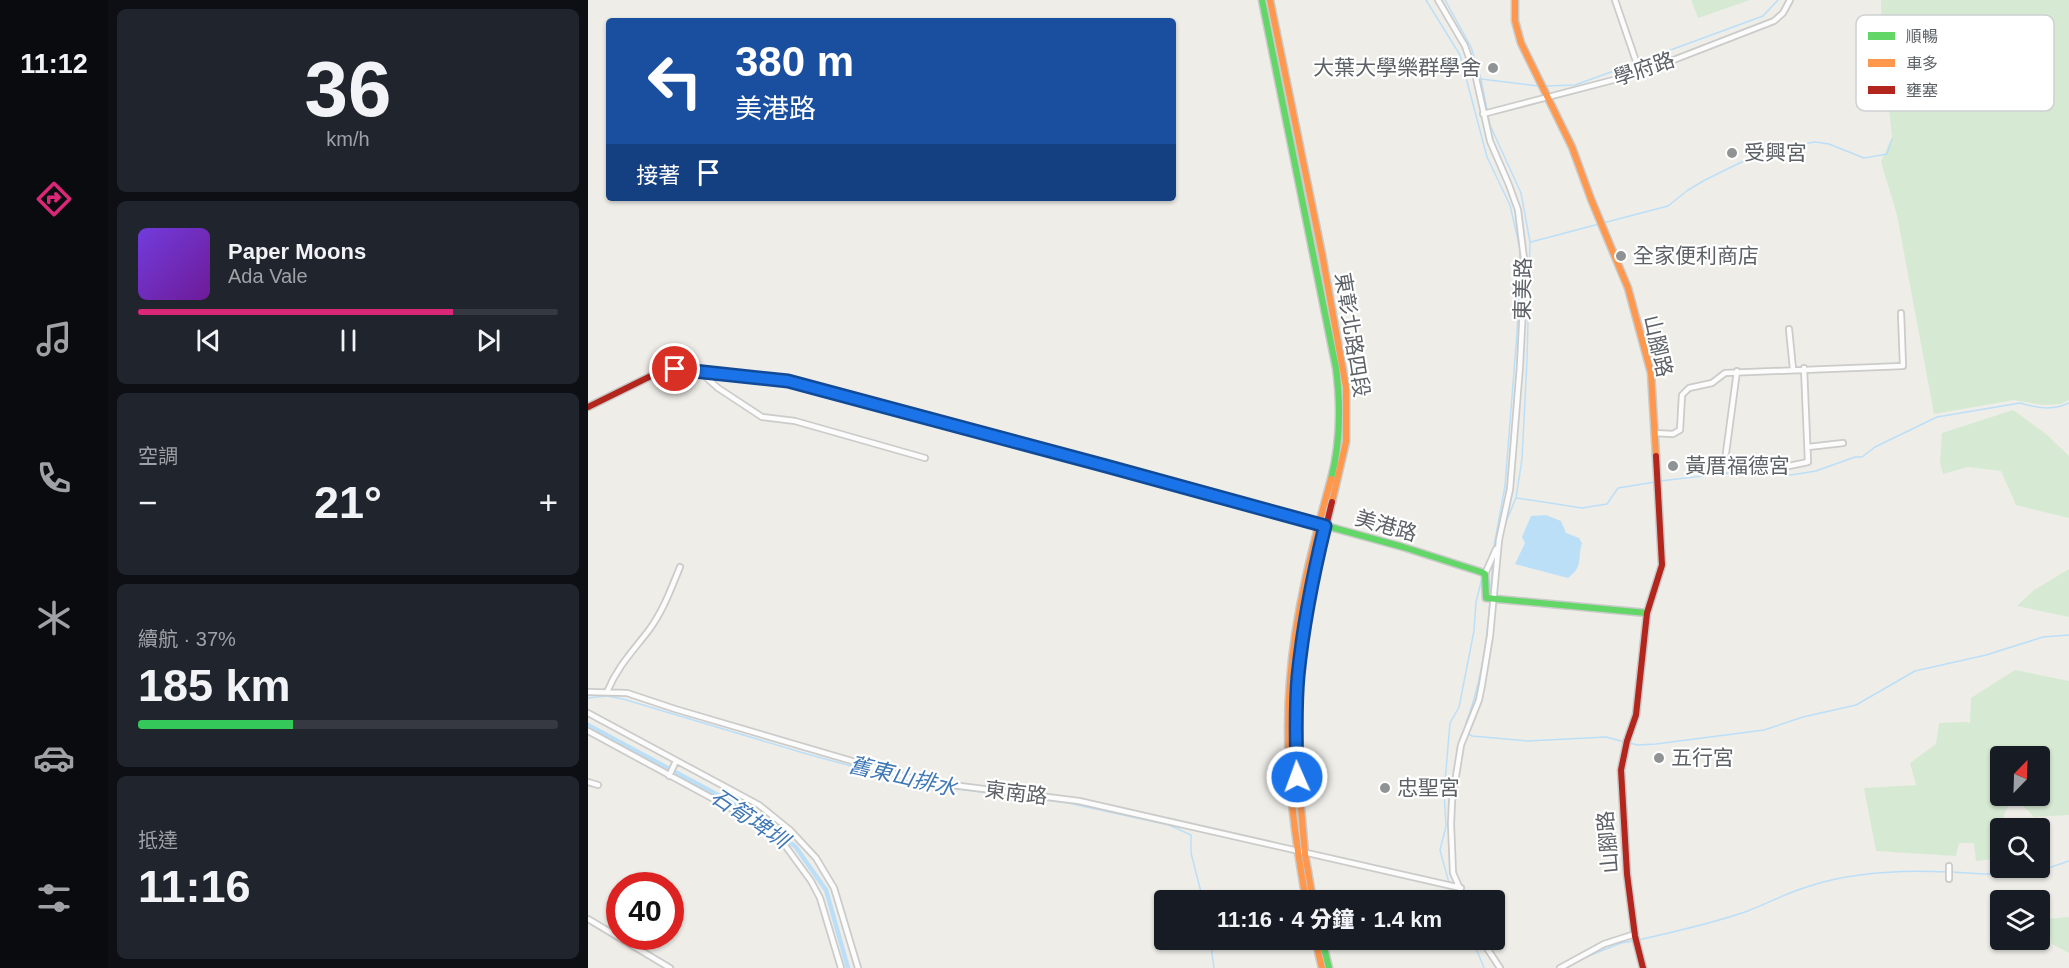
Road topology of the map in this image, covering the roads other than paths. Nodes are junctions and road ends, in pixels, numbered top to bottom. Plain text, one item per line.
1 (1262, 0) edge
2 (1270, 0) edge
3 (1438, 0) edge
4 (1515, 0) edge
5 (1615, 0) edge
6 (1790, 0) edge
7 (1640, 73) junction
8 (1546, 95) junction
9 (1483, 114) junction
10 (1314, 217) junction
11 (1307, 219) junction
12 (1901, 313) dead end
13 (1789, 329) dead end
14 (1804, 368) junction
15 (1793, 369) junction
16 (698, 370) junction
17 (1737, 371) junction
18 (588, 407) edge
19 (1654, 433) junction
20 (1844, 443) dead end
21 (1808, 447) junction
22 (1726, 453) dead end
23 (925, 458) dead end
24 (1784, 467) dead end
25 (1321, 525) junction
26 (1499, 540) junction
27 (680, 567) dead end
28 (1483, 573) junction
29 (1492, 600) junction
30 (1647, 613) junction
31 (588, 692) edge
32 (607, 692) junction
33 (588, 713) edge
34 (588, 731) edge
35 (676, 761) junction
36 (669, 776) junction
37 (588, 782) edge
38 (597, 785) dead end
39 (1297, 852) junction
40 (1305, 854) junction
41 (1949, 866) dead end
42 (1949, 879) dead end
43 (1461, 888) joint
44 (1304, 890) edge
45 (1311, 890) edge
46 (588, 919) edge
47 (1635, 935) junction
48 (1318, 950) edge
49 (1325, 950) edge
50 (1488, 950) edge
51 (667, 967) edge
52 (841, 968) edge
53 (858, 968) edge
54 (1322, 968) edge
55 (1329, 968) edge
56 (1500, 968) edge
57 (1560, 968) edge
58 (1643, 968) edge

1 - 11 street, 東彰北路四段
2 - 10 street, 東彰北路四段
3 - 9 street, 東美路
4 - 8 street, 山腳路
5 - 7 street
6 - 7 street, 學府路
7 - 8 street, 學府路
8 - 9 street, 學府路
8 - 19 street, 山腳路
9 - 26 street, 東美路
10 - 11 street
10 - 25 street, 東彰北路四段
11 - 25 street, 東彰北路四段
12 - 14 street
13 - 15 street
14 - 15 street
14 - 21 street
15 - 17 street
16 - 18 street, 美港路
16 - 23 street
16 - 25 street, 美港路
17 - 19 street
17 - 22 street
19 - 30 street, 山腳路
20 - 21 street
21 - 24 street
25 - 28 street, 美港路
25 - 39 street, 東彰北路四段
25 - 40 street, 東彰北路四段
26 - 28 street
26 - 29 street
27 - 32 street
28 - 29 street
29 - 30 street
29 - 43 street
30 - 47 street, 山腳路
31 - 32 street, 東南路
32 - 39 street, 東南路
33 - 35 street
34 - 36 street
35 - 36 street
35 - 53 street
36 - 52 street
37 - 38 street
39 - 40 street, 東南路
39 - 44 street, 東彰北路四段
40 - 43 street, 東南路
40 - 45 street, 東彰北路四段
41 - 42 street
46 - 51 street
47 - 57 street
47 - 58 street, 山腳路
48 - 54 street
49 - 55 street
50 - 56 street

